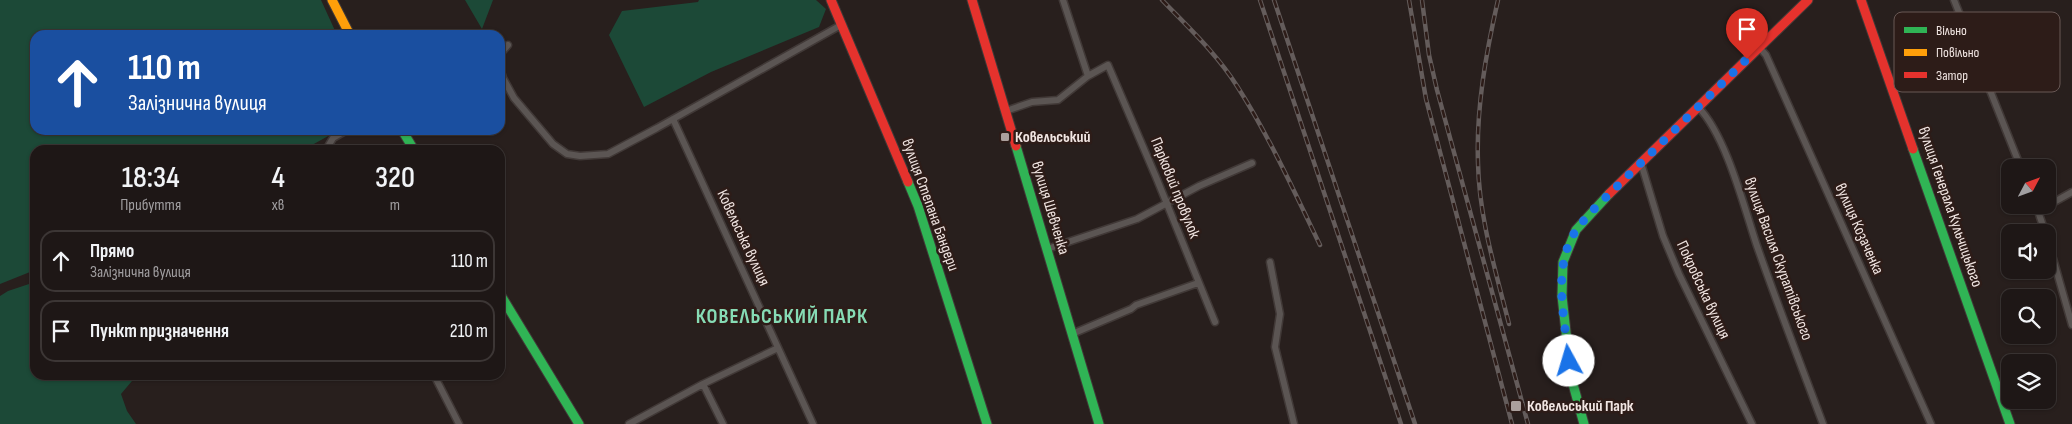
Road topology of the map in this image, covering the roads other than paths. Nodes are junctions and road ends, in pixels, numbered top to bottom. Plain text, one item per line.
1 (332, 0) edge
2 (831, 0) edge
3 (972, 0) edge
4 (1063, 0) edge
5 (1808, 0) edge
6 (1861, 0) edge
7 (1954, 0) edge
8 (1959, 12) edge
9 (841, 24) junction
10 (347, 30) edge
11 (508, 46) dead end
12 (1759, 47) junction
13 (505, 49) edge
14 (1088, 76) junction
15 (505, 82) edge
16 (1991, 92) edge
17 (1698, 107) junction
18 (1006, 111) junction
19 (673, 119) junction
20 (338, 135) edge
21 (329, 145) edge
22 (2017, 159) edge
23 (1252, 163) dead end
24 (1641, 163) junction
25 (2072, 192) edge
26 (2056, 199) edge
27 (1166, 204) junction
28 (1047, 249) junction
29 (1270, 262) dead end
30 (2056, 269) edge
31 (1198, 283) junction
32 (505, 302) edge
33 (1215, 322) dead end
34 (2072, 325) edge
35 (1072, 334) junction
36 (778, 348) junction
37 (437, 380) edge
38 (703, 384) junction
39 (459, 424) edge
40 (579, 424) edge
41 (629, 424) edge
42 (723, 424) edge
43 (813, 424) edge
44 (987, 424) edge
45 (1099, 424) edge
46 (1294, 424) edge
47 (1584, 424) edge
48 (1752, 424) edge
49 (1823, 424) edge
50 (1931, 424) edge
51 (2010, 424) edge

1 - 10 street
2 - 9 street, вулиця Степана Бандери
3 - 18 street, вулиця Шевченка
4 - 14 street
5 - 12 street
6 - 51 street, вулиця Генерала Кульчицького
7 - 8 street
9 - 19 street
9 - 44 street, вулиця Степана Бандери
11 - 13 street
12 - 17 street
12 - 50 street, вулиця Козаченка
14 - 18 street
14 - 27 street, Парковий провулок
15 - 19 street
16 - 22 street
17 - 24 street
17 - 49 street, вулиця Василя Скуратівського
18 - 28 street, вулиця Шевченка
19 - 36 street, Ковельська вулиця
20 - 21 street
23 - 27 street
24 - 47 street
24 - 48 street, Покровська вулиця
25 - 26 street
27 - 28 street
27 - 31 street, Парковий провулок
28 - 35 street, вулиця Шевченка
29 - 46 street
30 - 34 street
31 - 33 street, Парковий провулок
31 - 35 street
32 - 40 street
35 - 45 street, вулиця Шевченка
36 - 38 street
36 - 43 street, Ковельська вулиця
37 - 39 street
38 - 41 street
38 - 42 street

